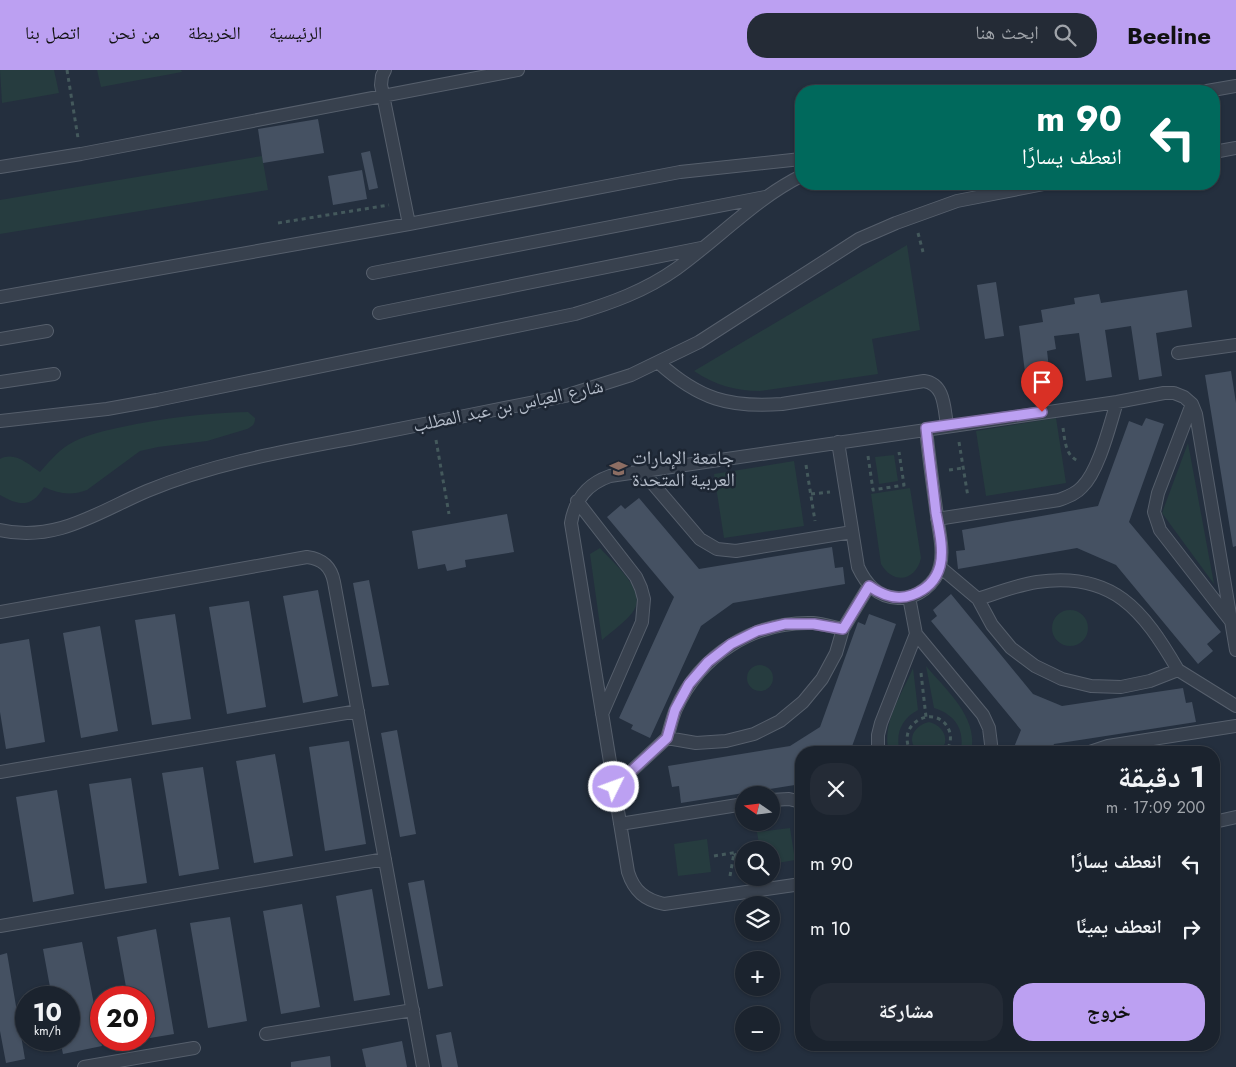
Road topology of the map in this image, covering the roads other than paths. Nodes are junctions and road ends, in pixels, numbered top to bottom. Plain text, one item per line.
1 (385, 70) edge
2 (518, 70) edge
3 (1236, 86) edge
4 (1220, 89) edge
5 (383, 96) junction
6 (1236, 148) edge
7 (1220, 151) edge
8 (795, 160) edge
9 (0, 168) edge
10 (795, 180) edge
11 (1010, 190) edge
12 (768, 196) junction
13 (409, 224) junction
14 (704, 247) junction
15 (372, 274) dead end
16 (0, 297) edge
17 (379, 314) dead end
18 (47, 331) dead end
19 (0, 339) edge
20 (1236, 345) edge
21 (1178, 353) dead end
22 (659, 363) junction
23 (54, 374) dead end
24 (0, 382) edge
25 (1118, 402) junction
26 (1192, 404) junction
27 (0, 421) edge
28 (952, 425) junction
29 (926, 428) junction
30 (838, 442) junction
31 (642, 471) junction
32 (577, 502) junction
33 (937, 519) junction
34 (0, 530) edge
35 (852, 532) junction
36 (940, 567) junction
37 (869, 586) junction
38 (909, 597) junction
39 (978, 599) junction
40 (0, 612) edge
41 (1231, 622) junction
42 (843, 629) junction
43 (916, 634) junction
44 (1236, 650) edge
45 (1178, 670) junction
46 (1236, 706) edge
47 (358, 711) junction
48 (602, 714) junction
49 (1236, 726) edge
50 (667, 738) junction
51 (878, 746) edge
52 (991, 746) edge
53 (1108, 746) edge
54 (0, 772) edge
55 (614, 787) junction
56 (780, 800) edge
57 (795, 800) edge
58 (735, 805) edge
59 (1236, 817) edge
60 (1220, 821) edge
61 (620, 824) junction
62 (385, 858) junction
63 (795, 885) edge
64 (0, 926) edge
65 (413, 1010) junction
66 (266, 1034) dead end
67 (194, 1048) dead end
68 (84, 1067) edge
69 (423, 1067) edge

1 - 5 lane
2 - 5 lane
3 - 4 lane
5 - 9 lane
5 - 13 lane
6 - 7 lane
8 - 13 lane
10 - 12 lane
11 - 22 lane, شارع العباس بن عبد المطلب
12 - 14 lane
12 - 15 lane
13 - 16 lane
14 - 17 lane
14 - 27 lane
18 - 19 lane
20 - 21 lane
22 - 28 lane
22 - 34 lane, شارع العباس بن عبد المطلب
23 - 24 lane
25 - 26 lane
25 - 28 lane
25 - 33 lane
26 - 41 lane
26 - 41 lane
28 - 29 lane
29 - 30 lane
29 - 33 lane
30 - 31 lane
30 - 35 lane
31 - 32 lane
31 - 35 lane
32 - 48 lane
32 - 48 lane
33 - 36 lane
35 - 37 lane
36 - 38 lane
36 - 39 lane
37 - 38 lane
37 - 42 lane
38 - 43 lane
39 - 45 lane
39 - 45 lane
40 - 47 lane
41 - 44 lane
42 - 50 lane
42 - 50 lane
43 - 51 lane
43 - 52 lane
45 - 46 lane
47 - 54 lane
47 - 62 lane
48 - 55 lane
49 - 53 lane
50 - 55 lane
55 - 61 lane
56 - 57 lane
58 - 61 lane
59 - 60 lane
61 - 63 lane
62 - 64 lane
62 - 65 lane
65 - 66 lane
65 - 69 lane
67 - 68 lane

